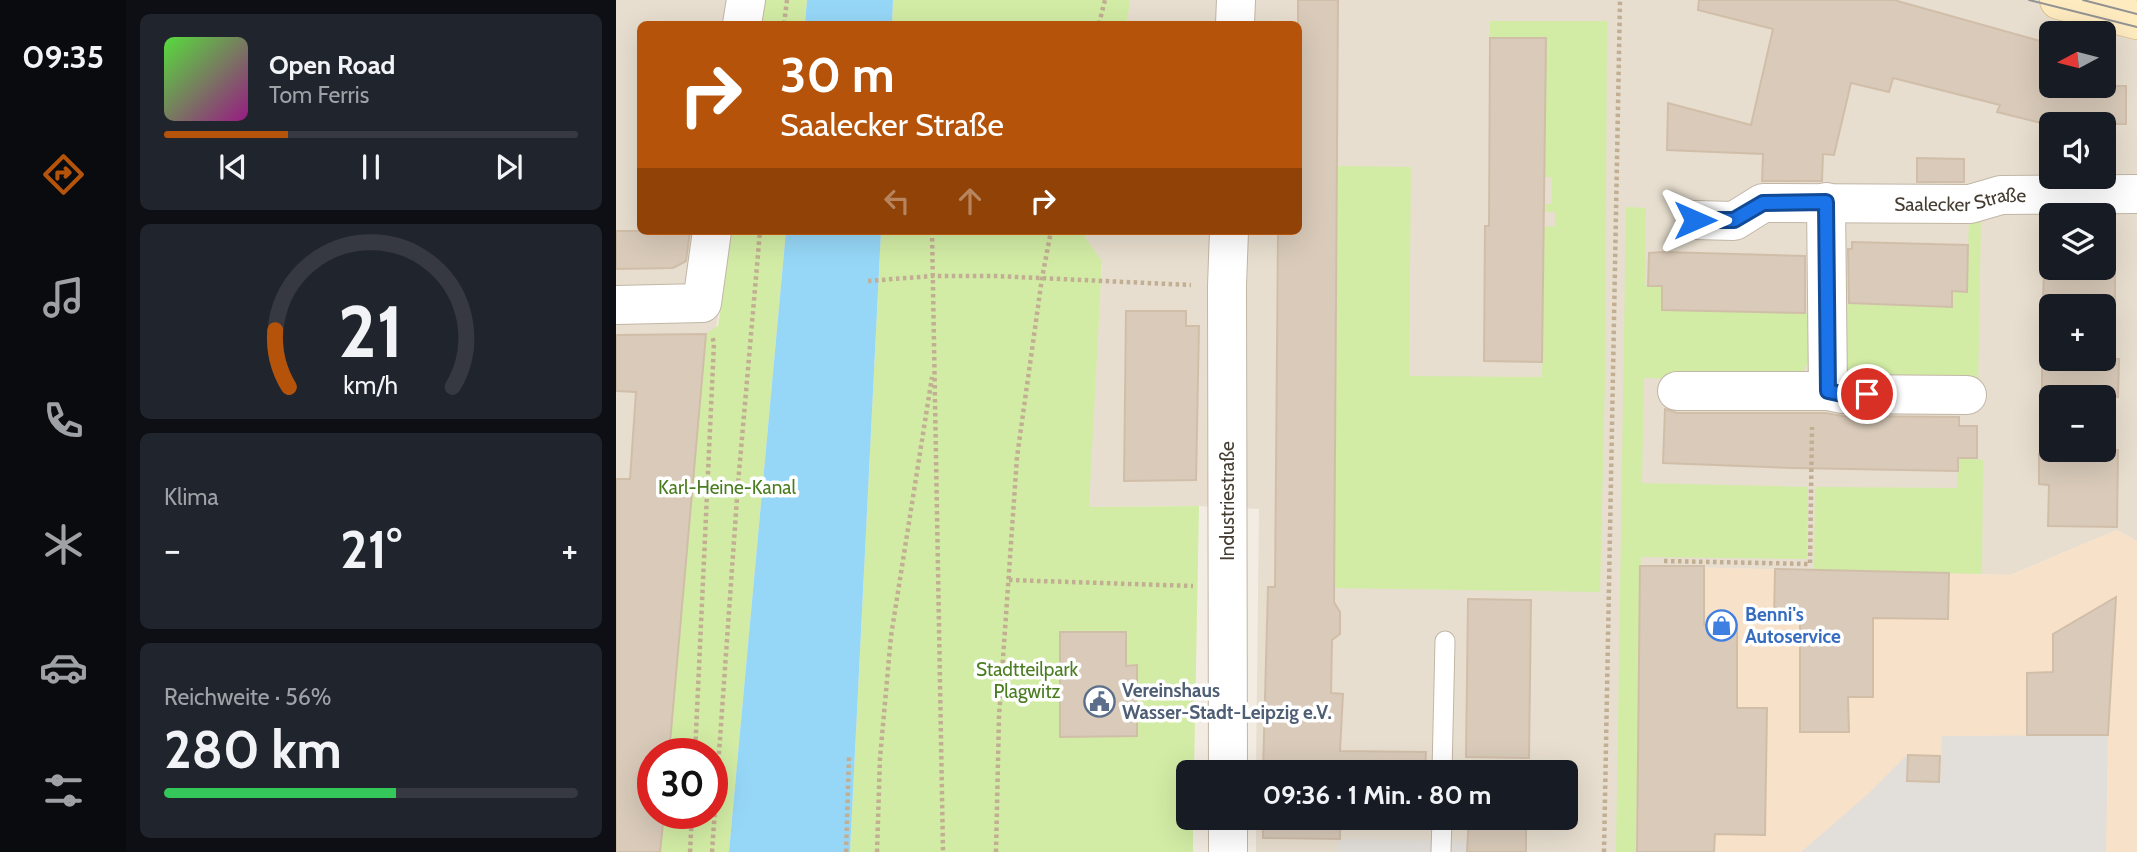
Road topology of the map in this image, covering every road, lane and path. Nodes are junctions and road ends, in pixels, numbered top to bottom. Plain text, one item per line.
1 (746, 0) edge
2 (787, 0) edge
3 (1105, 0) edge
4 (1236, 0) edge
5 (1620, 0) edge
6 (2063, 1) edge
7 (2137, 20) edge
8 (742, 21) edge
9 (784, 21) edge
10 (1101, 21) edge
11 (1235, 21) edge
12 (2137, 194) edge
13 (1826, 202) junction
14 (1695, 220) dead end
15 (711, 235) edge
16 (760, 235) edge
17 (932, 235) edge
18 (1050, 235) edge
19 (1229, 235) edge
20 (932, 276) junction
21 (1042, 278) junction
22 (868, 281) dead end
23 (1227, 286) junction
24 (702, 303) junction
25 (616, 305) edge
26 (934, 366) junction
27 (1677, 391) dead end
28 (1820, 391) junction
29 (1967, 395) dead end
30 (1664, 561) dead end
31 (1009, 580) junction
32 (1228, 587) junction
33 (1445, 640) dead end
34 (696, 738) edge
35 (849, 757) dead end
36 (1228, 760) edge
37 (1442, 760) edge
38 (691, 829) edge
39 (1228, 830) edge
40 (1441, 830) edge
41 (690, 852) edge
42 (712, 852) edge
43 (846, 852) edge
44 (877, 852) edge
45 (943, 852) edge
46 (996, 852) edge
47 (1228, 852) edge
48 (1441, 852) edge
49 (1604, 852) edge

1 - 8 street
2 - 9 path
3 - 10 path
4 - 11 street
5 - 49 path
6 - 7 main road
12 - 13 street, Saalecker Straße
13 - 14 street, Saalecker Straße
13 - 28 street
15 - 24 street
16 - 42 path
17 - 20 path
18 - 21 path
19 - 23 street, Industriestraße
20 - 21 path
20 - 22 path
20 - 26 path
21 - 23 path
21 - 31 path
23 - 32 street, Industriestraße
24 - 25 street
24 - 34 path
26 - 44 path
26 - 45 path
27 - 28 street
28 - 29 street
28 - 30 path
31 - 32 path
31 - 46 path
32 - 36 street, Industriestraße
33 - 37 lane
35 - 43 path
38 - 41 path
39 - 47 street
40 - 48 lane

